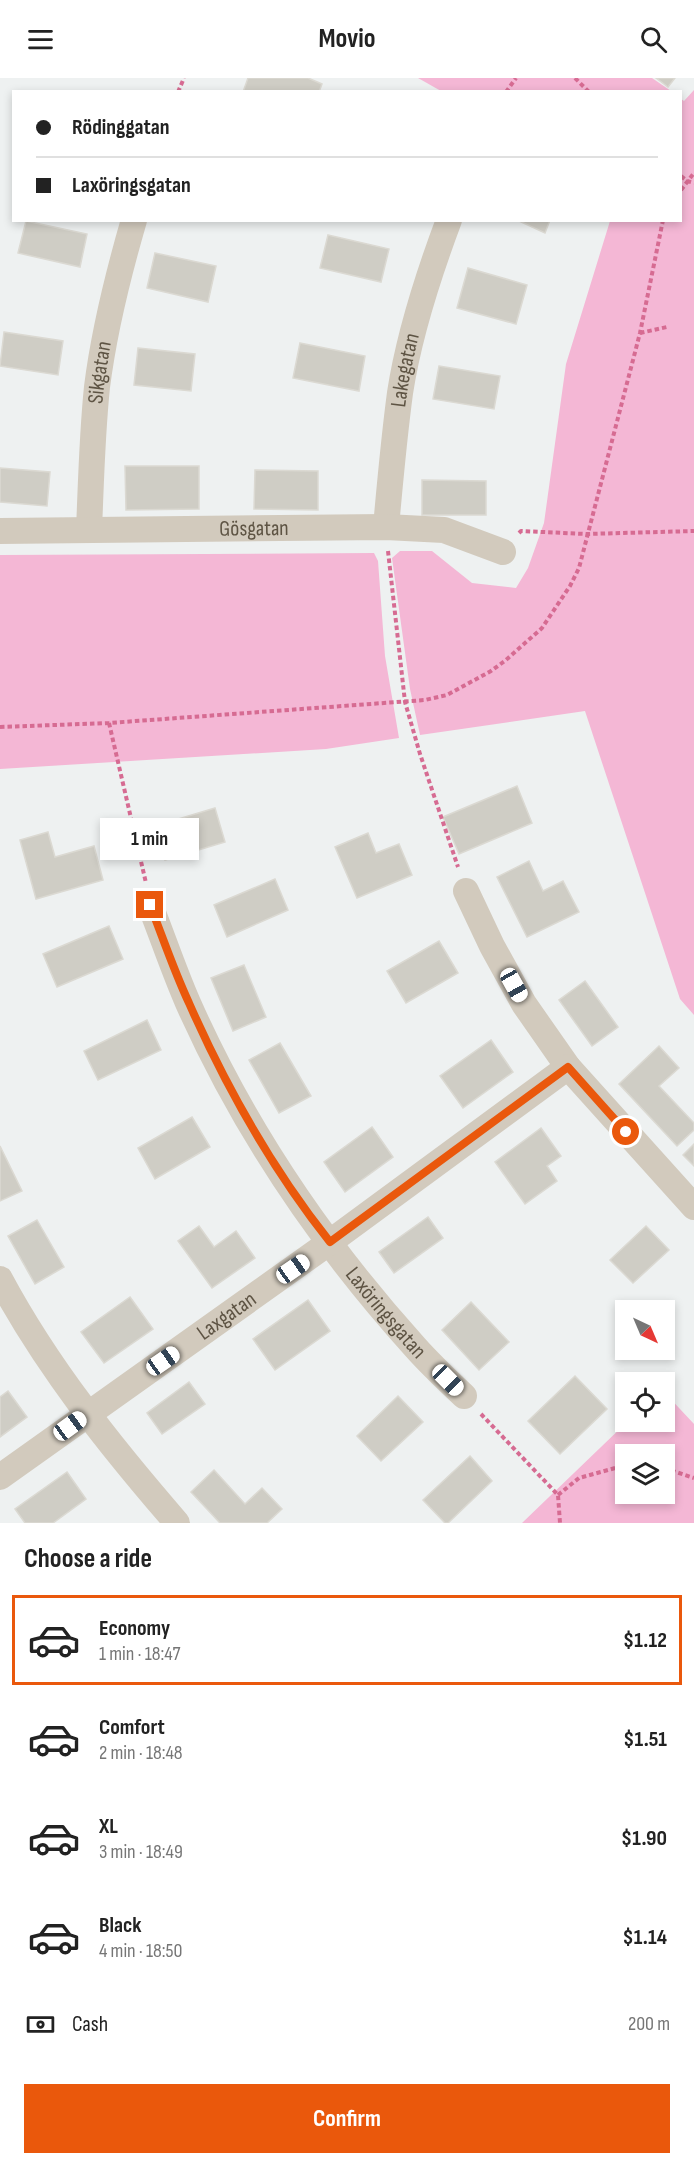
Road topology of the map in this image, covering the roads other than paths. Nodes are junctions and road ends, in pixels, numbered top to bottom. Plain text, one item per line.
1 (133, 222) edge
2 (447, 222) edge
3 (386, 526) junction
4 (89, 530) junction
5 (0, 531) edge
6 (503, 552) road end
7 (466, 891) road end
8 (150, 905) road end
9 (568, 1067) junction
10 (694, 1207) edge
11 (330, 1242) junction
12 (0, 1279) edge
13 (464, 1396) road end
14 (88, 1414) junction
15 (0, 1477) edge
16 (177, 1523) edge

1 - 4 street, Sikgatan
2 - 3 street, Lakegatan
3 - 4 street, Gösgatan
3 - 6 street, Gösgatan
4 - 5 street, Gösgatan
7 - 9 street
8 - 11 street, Laxöringsgatan
9 - 10 street
9 - 11 street, Laxgatan
11 - 13 street, Laxöringsgatan
11 - 14 street, Laxgatan
12 - 14 street
14 - 15 street, Laxgatan
14 - 16 street

